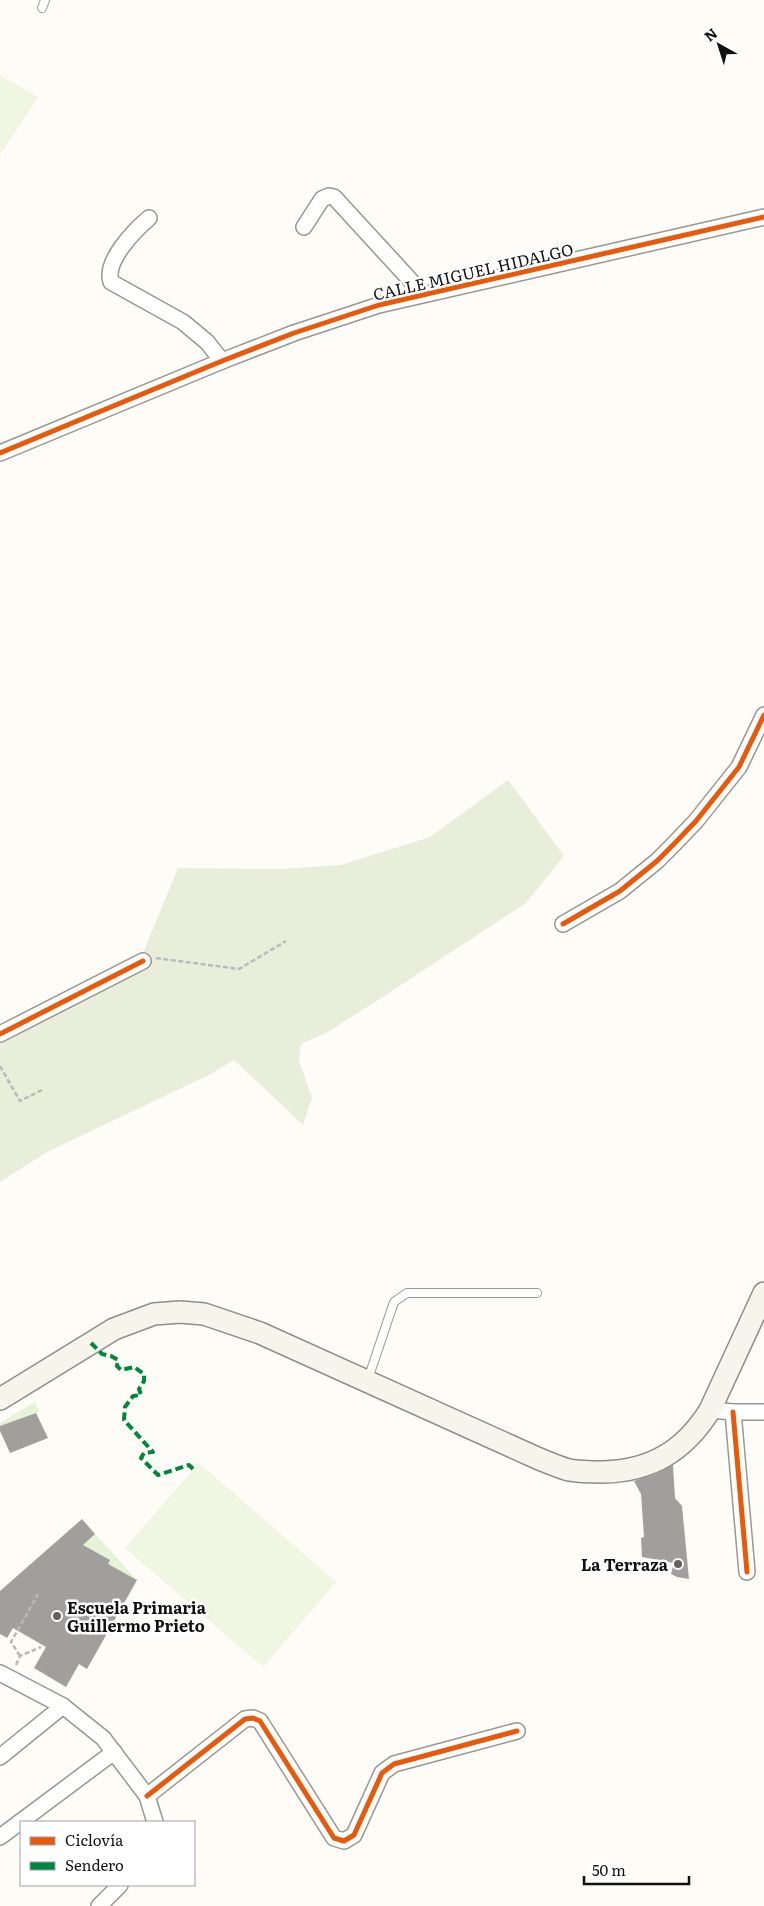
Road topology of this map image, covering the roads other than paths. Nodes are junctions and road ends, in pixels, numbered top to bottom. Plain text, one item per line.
1 (764, 216) edge
2 (149, 218) dead end
3 (304, 227) dead end
4 (423, 294) junction
5 (222, 361) junction
6 (0, 453) edge
7 (764, 715) edge
8 (563, 924) dead end
9 (144, 961) road end
10 (0, 1034) edge
11 (537, 1293) dead end
12 (764, 1293) edge
13 (367, 1381) junction
14 (0, 1400) edge
15 (710, 1410) junction
16 (733, 1412) junction
17 (764, 1412) edge
18 (747, 1572) dead end
19 (4, 1675) edge
20 (63, 1706) junction
21 (517, 1731) dead end
22 (114, 1752) junction
23 (0, 1757) edge
24 (147, 1796) junction
25 (20, 1821) edge
26 (20, 1821) edge
27 (155, 1821) edge
28 (0, 1836) edge
29 (119, 1886) edge
30 (99, 1906) edge

1 - 4 street, CALLE MIGUEL HIDALGO
2 - 5 street
3 - 4 street
4 - 5 street, CALLE MIGUEL HIDALGO
5 - 6 street, CALLE MIGUEL HIDALGO
7 - 8 street
9 - 10 street
11 - 13 lane
12 - 15 main road
13 - 14 main road
13 - 15 main road
15 - 16 street
16 - 17 street
16 - 18 street
19 - 20 street
20 - 22 street
20 - 23 street
21 - 24 street
22 - 24 street
22 - 26 street
24 - 27 street
25 - 28 street
29 - 30 street

